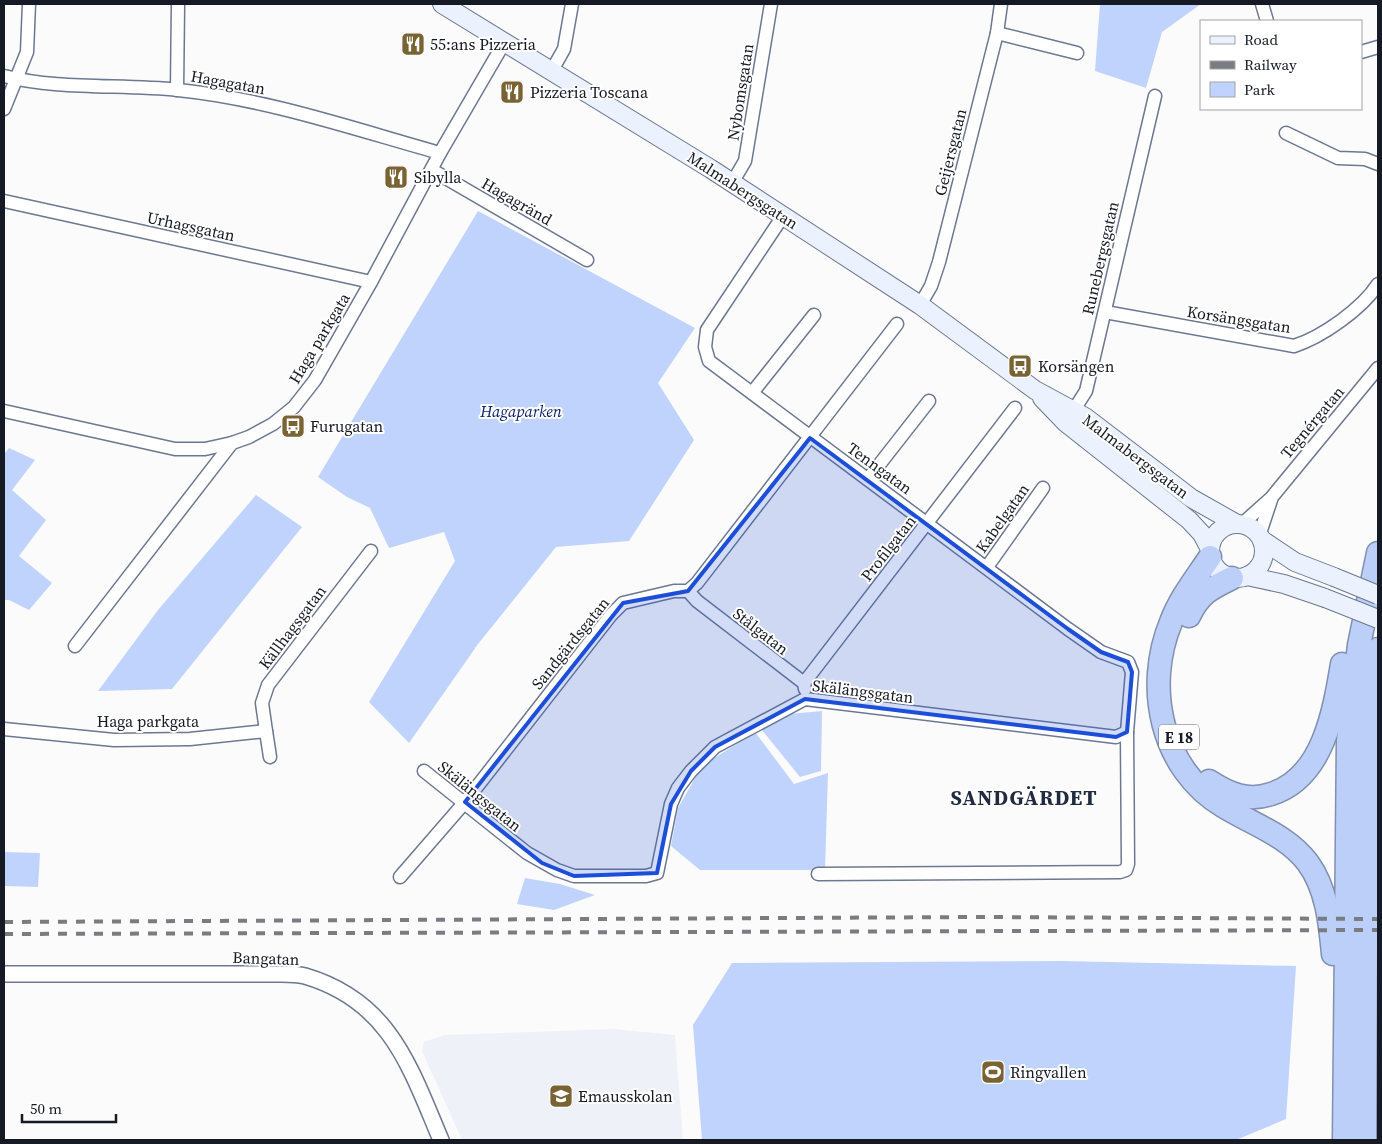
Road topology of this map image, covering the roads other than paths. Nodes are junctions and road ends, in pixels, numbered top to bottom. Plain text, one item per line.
1 (29, 4) edge
2 (178, 4) edge
3 (442, 4) edge
4 (572, 4) edge
5 (771, 4) edge
6 (1001, 4) edge
7 (1262, 4) edge
8 (1267, 20) edge
9 (997, 34) junction
10 (504, 43) junction
11 (1378, 47) edge
12 (1362, 52) edge
13 (1077, 53) dead end
14 (551, 72) junction
15 (9, 77) edge
16 (177, 90) junction
17 (1155, 96) dead end
18 (4, 109) edge
19 (1286, 133) dead end
20 (440, 153) junction
21 (1378, 164) edge
22 (432, 170) junction
23 (732, 183) junction
24 (4, 201) edge
25 (783, 216) junction
26 (587, 260) dead end
27 (371, 282) junction
28 (1378, 284) edge
29 (920, 305) junction
30 (1105, 312) junction
31 (814, 315) dead end
32 (897, 324) dead end
33 (1378, 368) edge
34 (752, 393) junction
35 (929, 401) dead end
36 (1015, 408) dead end
37 (4, 412) edge
38 (1070, 416) junction
39 (810, 438) junction
40 (232, 443) junction
41 (868, 479) junction
42 (1043, 488) dead end
43 (1272, 497) junction
44 (927, 523) junction
45 (1239, 524) junction
46 (1261, 538) junction
47 (371, 551) dead end
48 (1210, 553) junction
49 (1378, 553) edge
50 (987, 567) junction
51 (1239, 577) junction
52 (688, 591) junction
53 (1378, 595) edge
54 (1370, 625) edge
55 (75, 646) dead end
56 (1378, 649) edge
57 (804, 683) junction
58 (805, 699) junction
59 (4, 729) edge
60 (266, 731) junction
61 (1127, 732) junction
62 (270, 757) dead end
63 (424, 771) dead end
64 (465, 802) junction
65 (818, 874) dead end
66 (400, 877) dead end
67 (4, 974) edge
68 (1344, 988) junction
69 (441, 1140) edge
70 (1344, 1140) edge
71 (1364, 1140) edge

1 - 15 street
2 - 16 street
3 - 10 main road, Malmabergsgatan
4 - 14 street
5 - 23 street, Nybomsgatan
6 - 9 street, Geijersgatan
7 - 8 street
9 - 13 street
9 - 29 street, Geijersgatan
10 - 14 main road, Malmabergsgatan
10 - 20 street, Haga parkgata
11 - 12 street
14 - 23 main road, Malmabergsgatan
15 - 16 street, Hagagatan
15 - 18 street
16 - 20 street, Hagagatan
17 - 30 street, Runebergsgatan
19 - 21 street
20 - 22 street, Haga parkgata
22 - 26 street, Hagagränd
22 - 27 street, Haga parkgata
23 - 25 main road, Malmabergsgatan
24 - 27 street, Urhagsgatan
25 - 29 main road, Malmabergsgatan
25 - 34 street, Tenngatan
27 - 40 street, Haga parkgata
28 - 30 street, Korsängsgatan
29 - 38 main road, Malmabergsgatan
30 - 38 street, Runebergsgatan
31 - 34 street
32 - 39 street
33 - 43 street, Tegnérgatan
34 - 39 street, Tenngatan
35 - 41 street
36 - 44 street, Profilgatan
37 - 40 street, Haga parkgata
38 - 45 main road, Malmabergsgatan
38 - 48 main road, Malmabergsgatan
39 - 41 street, Tenngatan
39 - 52 street
40 - 55 street
41 - 44 street, Tenngatan
42 - 50 street, Kabelgatan
43 - 45 street, Tegnérgatan
43 - 46 street, Tegnérgatan
44 - 50 street, Tenngatan
44 - 57 street, Profilgatan
45 - 46 main road
45 - 48 main road
46 - 51 main road
46 - 53 main road, bridge
47 - 60 street, Källhagsgatan
48 - 51 main road
48 - 68 highway, E 18
49 - 54 highway, E 18
50 - 61 street, Tenngatan
51 - 54 main road, bridge
51 - 54 highway, E 18
52 - 57 street, Stålgatan
52 - 64 street, Sandgärdsgatan
54 - 68 highway, E 18
56 - 71 highway
57 - 58 street
58 - 61 street, Skälängsgatan
58 - 64 street, Skälängsgatan
59 - 60 street, Haga parkgata
60 - 62 street
61 - 65 street
63 - 64 street, Skälängsgatan
64 - 66 street, Sandgärdsgatan
67 - 69 street, Bangatan
68 - 70 highway, E 18

